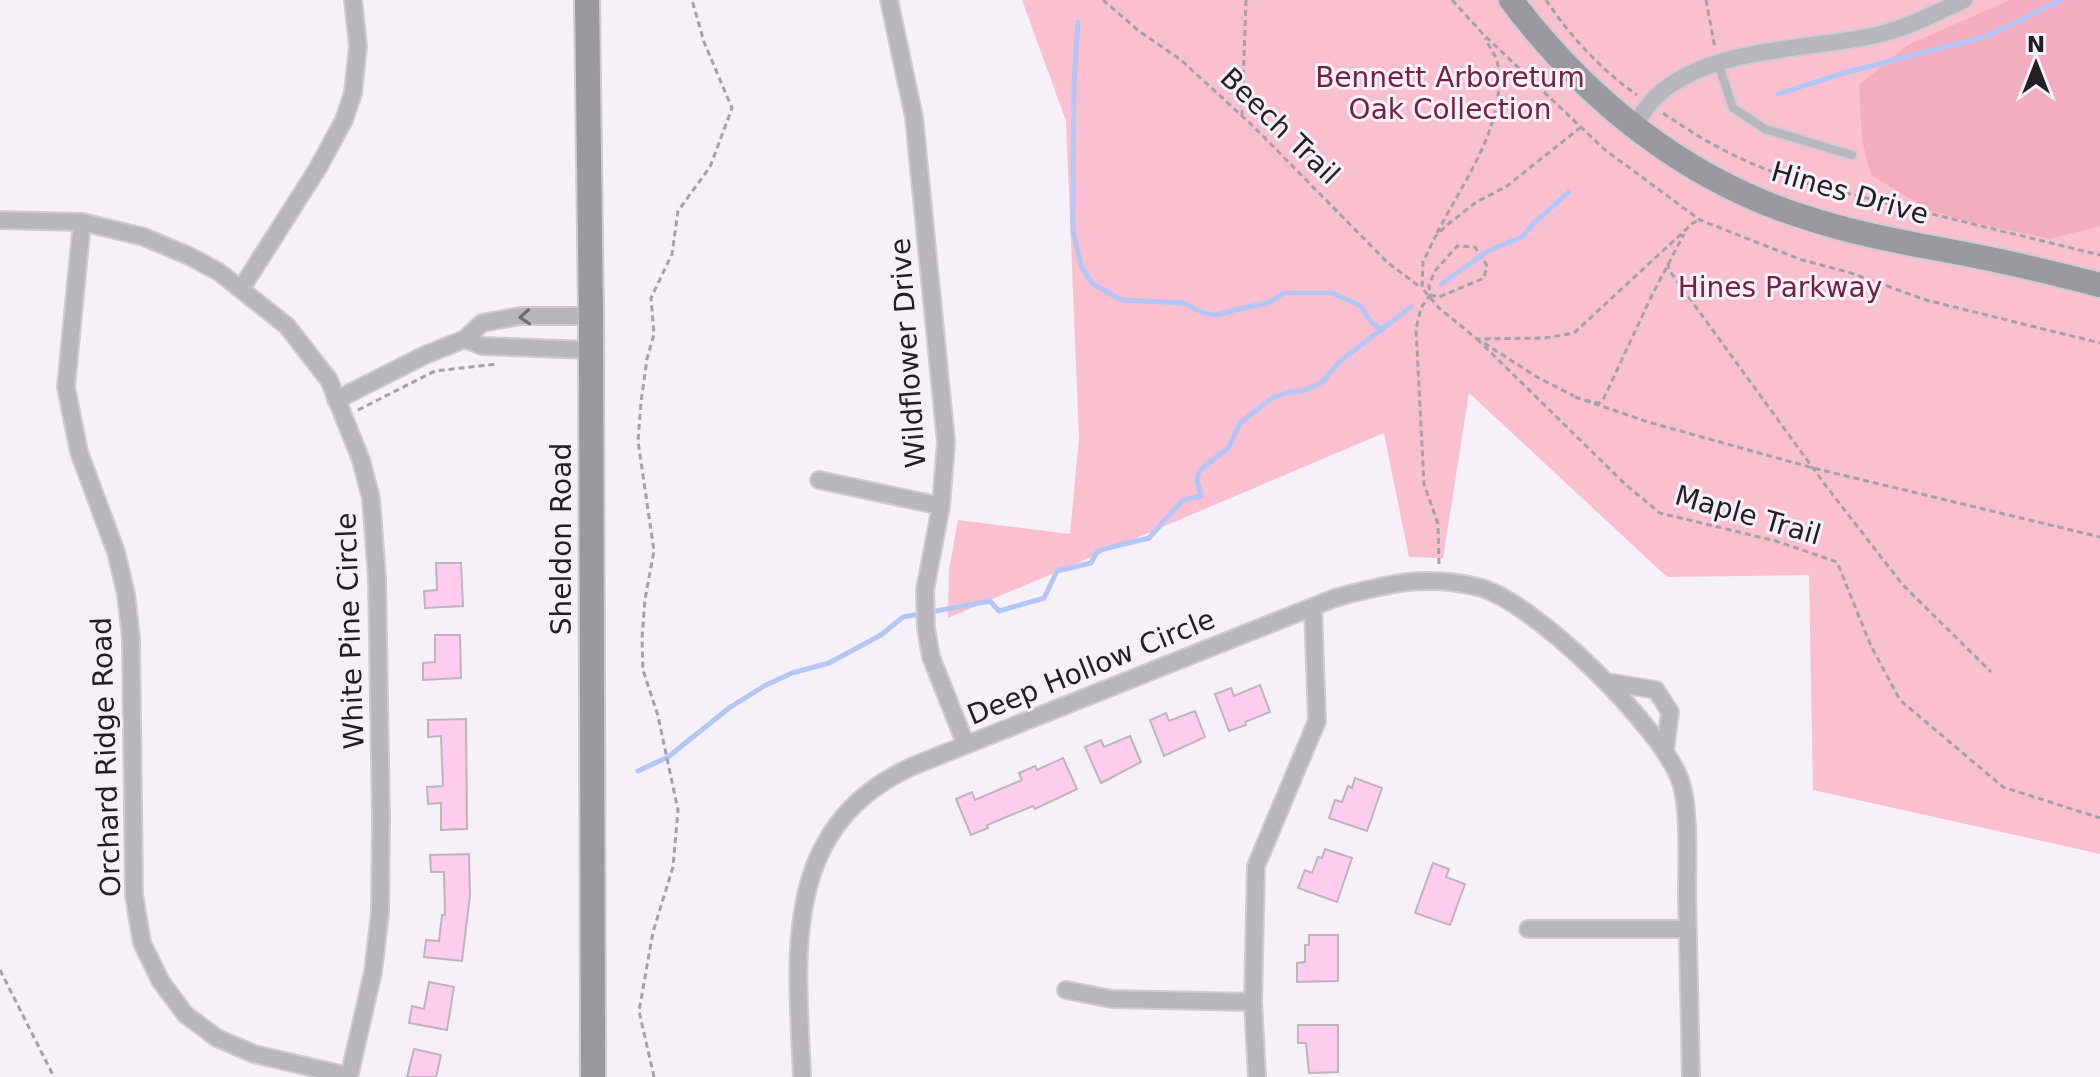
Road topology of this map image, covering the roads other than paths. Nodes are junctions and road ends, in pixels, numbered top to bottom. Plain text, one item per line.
1 (353, 0) edge
2 (587, 0) edge
3 (889, 0) edge
4 (1511, 0) edge
5 (1964, 0) edge
6 (1718, 63) junction
7 (1633, 127) junction
8 (1852, 155) dead end
9 (0, 220) edge
10 (82, 222) junction
11 (2100, 285) edge
12 (241, 289) junction
13 (591, 316) junction
14 (465, 339) junction
15 (591, 350) junction
16 (336, 400) junction
17 (819, 480) dead end
18 (941, 506) junction
19 (1313, 607) junction
20 (1606, 682) junction
21 (966, 745) junction
22 (1665, 751) junction
23 (1528, 929) dead end
24 (1688, 929) junction
25 (1066, 990) dead end
26 (1253, 1002) junction
27 (349, 1077) edge
28 (593, 1077) edge
29 (802, 1077) edge
30 (1257, 1077) edge
31 (1691, 1077) edge

1 - 12 street
2 - 13 main road, Sheldon Road
3 - 18 street, Wildflower Drive
4 - 7 main road, Hines Drive
5 - 6 street
6 - 7 street
6 - 8 lane
7 - 11 main road, Hines Drive
9 - 10 street, White Pine Circle
10 - 12 street, White Pine Circle
10 - 27 street, Orchard Ridge Road
12 - 16 street, White Pine Circle
13 -> 14 street
13 - 15 main road, Sheldon Road
14 - 15 street
14 - 16 street
15 - 28 main road, Sheldon Road
16 - 27 street, White Pine Circle
17 - 18 street
18 - 21 street, Wildflower Drive
19 - 20 street, Deep Hollow Circle
19 - 21 street, Deep Hollow Circle
19 - 26 street
20 - 22 street, Deep Hollow Circle
20 - 22 street
21 - 29 street, Deep Hollow Circle
22 - 24 street, Deep Hollow Circle
23 - 24 street
24 - 31 street, Deep Hollow Circle
25 - 26 street
26 - 30 street

